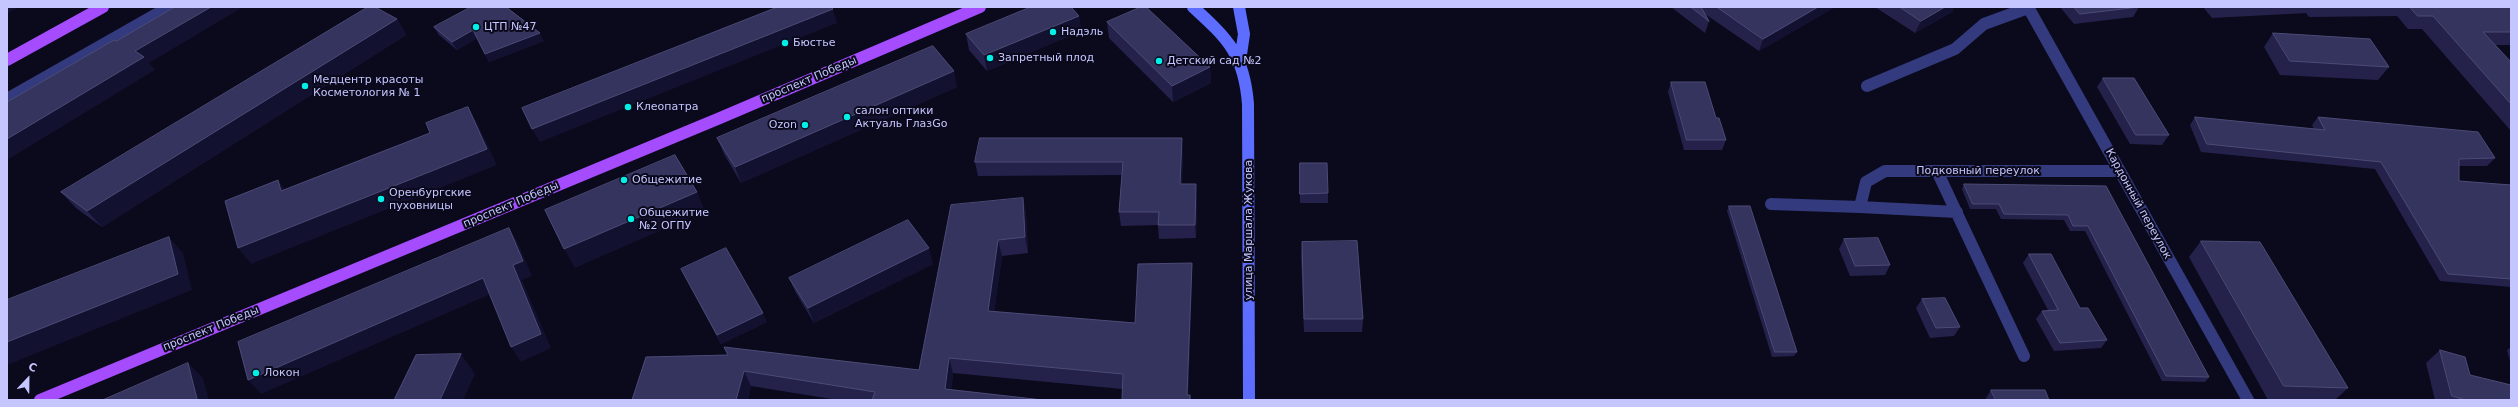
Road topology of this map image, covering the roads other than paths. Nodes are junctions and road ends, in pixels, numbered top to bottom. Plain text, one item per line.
1 (103, 7) edge
2 (169, 7) edge
3 (980, 7) edge
4 (1193, 7) edge
5 (1239, 7) edge
6 (2028, 8) edge
7 (7, 60) edge
8 (1240, 60) junction
9 (1867, 86) dead end
10 (7, 99) edge
11 (1937, 171) junction
12 (2119, 171) junction
13 (1771, 204) dead end
14 (1860, 207) junction
15 (1957, 212) junction
16 (2024, 356) dead end
17 (40, 400) edge
18 (1249, 400) edge
19 (2248, 400) edge

1 - 7 main road
2 - 10 street
3 - 17 main road, проспект Победы
4 - 8 main road, улица Маршала Жукова
5 - 8 main road, улица Маршала Жукова
6 - 9 street, Кардонный переулок
6 - 12 street, Кардонный переулок
8 - 18 main road, улица Маршала Жукова
11 - 12 street, Подковный переулок
11 - 14 street, Подковный переулок
11 - 15 street
12 - 19 street, Кардонный переулок
13 - 14 street
14 - 15 street
15 - 16 street

